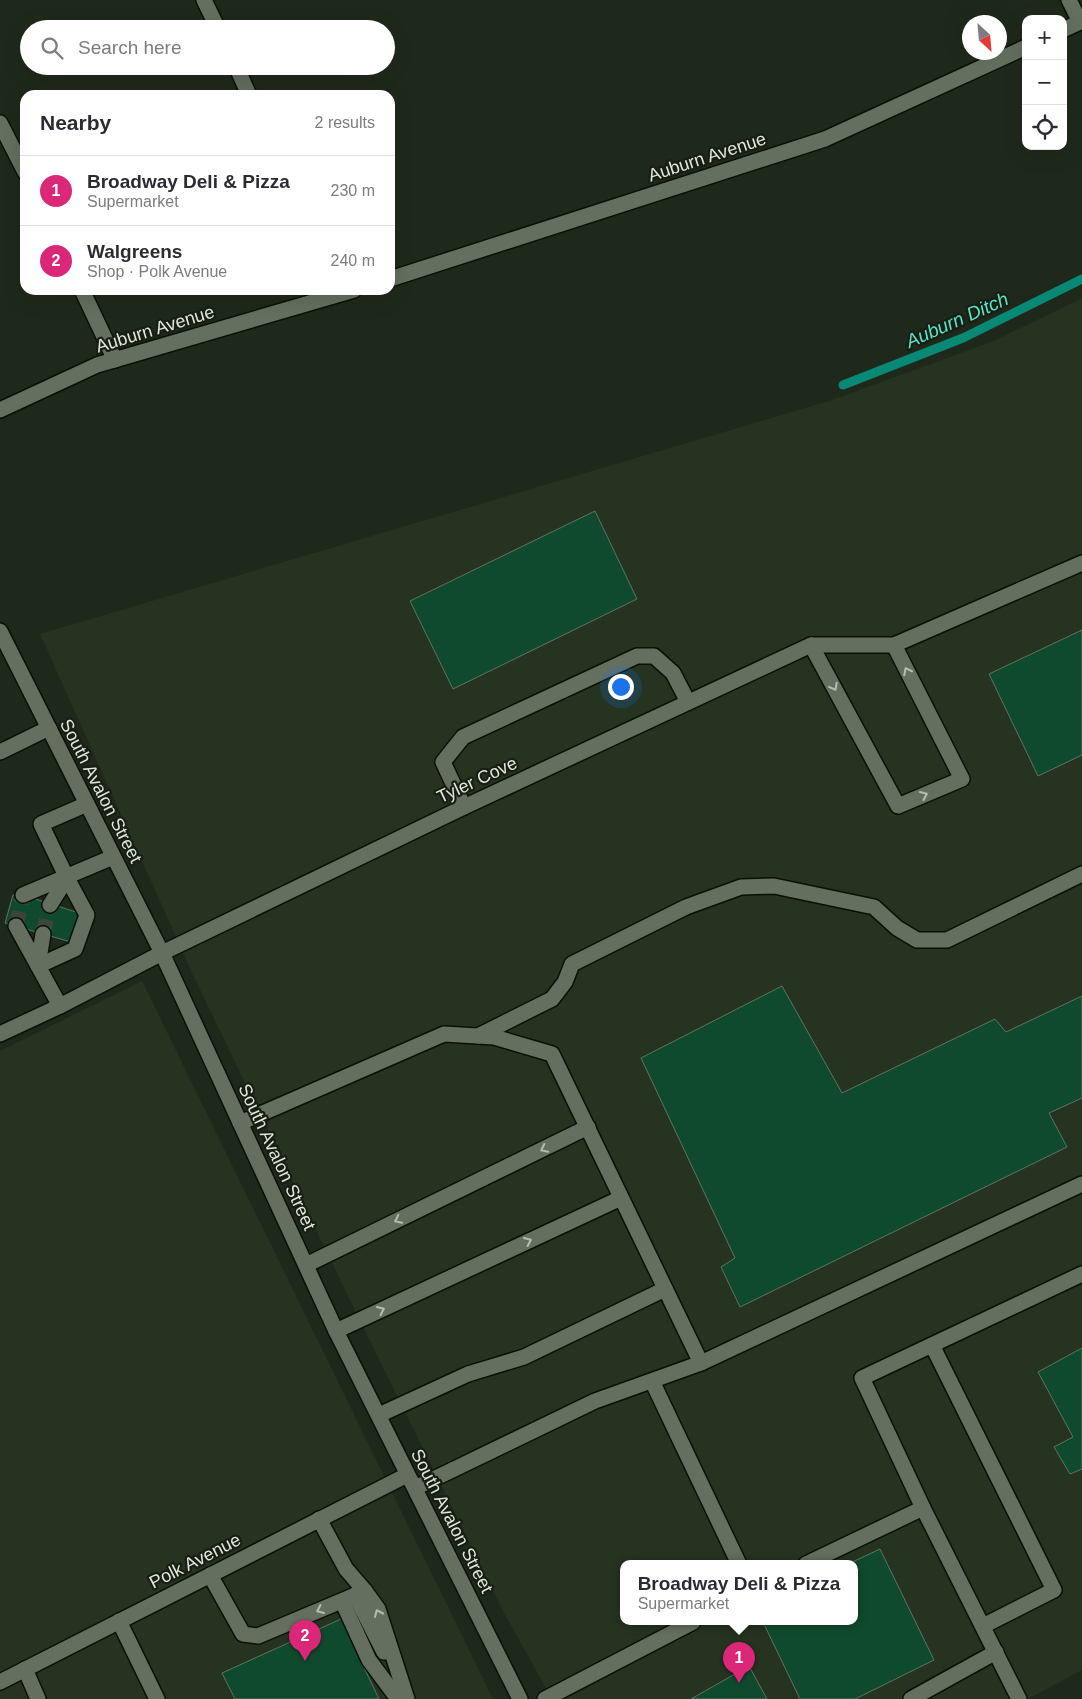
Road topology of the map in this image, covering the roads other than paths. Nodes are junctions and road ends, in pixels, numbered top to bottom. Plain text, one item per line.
1 (204, 0) edge
2 (1069, 0) edge
3 (214, 20) edge
4 (1081, 22) edge
5 (1067, 28) edge
6 (1022, 49) edge
7 (240, 75) edge
8 (247, 90) edge
9 (0, 123) edge
10 (20, 162) edge
11 (395, 276) edge
12 (84, 295) edge
13 (333, 295) edge
14 (116, 360) junction
15 (0, 410) edge
16 (1082, 562) edge
17 (0, 631) edge
18 (811, 645) junction
19 (894, 645) junction
20 (688, 702) junction
21 (49, 728) junction
22 (0, 752) edge
23 (87, 804) junction
24 (464, 807) junction
25 (113, 857) junction
26 (1082, 874) edge
27 (67, 878) junction
28 (23, 895) dead end
29 (50, 905) tunnel mouth
30 (16, 926) tunnel mouth
31 (43, 934) tunnel mouth
32 (162, 953) junction
33 (38, 966) junction
34 (60, 1006) junction
35 (0, 1034) edge
36 (478, 1036) junction
37 (240, 1123) junction
38 (588, 1127) junction
39 (1082, 1184) edge
40 (621, 1198) junction
41 (306, 1265) junction
42 (1082, 1274) edge
43 (666, 1289) junction
44 (336, 1331) junction
45 (932, 1345) junction
46 (702, 1363) junction
47 (652, 1381) junction
48 (379, 1415) junction
49 (411, 1481) junction
50 (923, 1508) junction
51 (319, 1520) junction
52 (737, 1560) edge
53 (814, 1560) edge
54 (210, 1575) junction
55 (354, 1595) junction
56 (119, 1621) junction
57 (687, 1625) edge
58 (982, 1626) junction
59 (996, 1652) junction
60 (25, 1669) junction
61 (0, 1682) edge
62 (402, 1696) edge
63 (38, 1699) edge
64 (157, 1699) edge
65 (520, 1699) edge
66 (546, 1699) edge
67 (911, 1699) edge
68 (1019, 1699) edge

1 - 3 street
2 - 4 street
4 - 5 street
6 - 11 street, Auburn Avenue
7 - 8 street
9 - 10 street
12 - 14 street
13 - 14 street, Auburn Avenue
14 - 15 street, Auburn Avenue
16 - 19 street
17 - 21 street, South Avalon Street
18 - 19 street
18 -> 19 street
18 - 20 street, Tyler Cove
20 - 24 street, Tyler Cove
20 - 24 street
21 - 22 street
21 - 23 street, South Avalon Street
23 - 25 street, South Avalon Street
23 - 27 street
24 - 32 street, Tyler Cove
25 - 27 street
25 - 32 street, South Avalon Street
26 - 36 street
27 - 28 street
27 - 29 street
27 - 33 street
30 - 33 street
31 - 33 street
32 - 34 street, Tyler Cove
32 - 37 street, South Avalon Street
33 - 34 street
34 - 35 street, Tyler Cove
36 - 37 street
36 - 38 street
37 - 41 street, South Avalon Street
38 - 40 street
38 -> 41 street
39 - 46 street, Polk Avenue
40 - 43 street
44 -> 40 street
41 - 44 street, South Avalon Street
42 - 45 street
43 - 46 street
43 - 48 street
44 - 48 street, South Avalon Street
45 - 50 street
45 - 58 street
46 - 47 street, Polk Avenue
47 - 49 street, Polk Avenue
47 - 52 street
48 - 49 street, South Avalon Street
49 - 51 street, Polk Avenue
49 - 65 street, South Avalon Street
50 - 53 street
50 - 58 street
51 - 54 street, Polk Avenue
51 - 55 street
55 -> 54 street
54 - 56 street, Polk Avenue
55 - 62 street
62 -> 55 street
56 - 60 street, Polk Avenue
56 - 64 street
57 - 66 street
58 - 59 street
59 - 67 street
59 - 68 street
60 - 61 street, Polk Avenue
60 - 63 street

